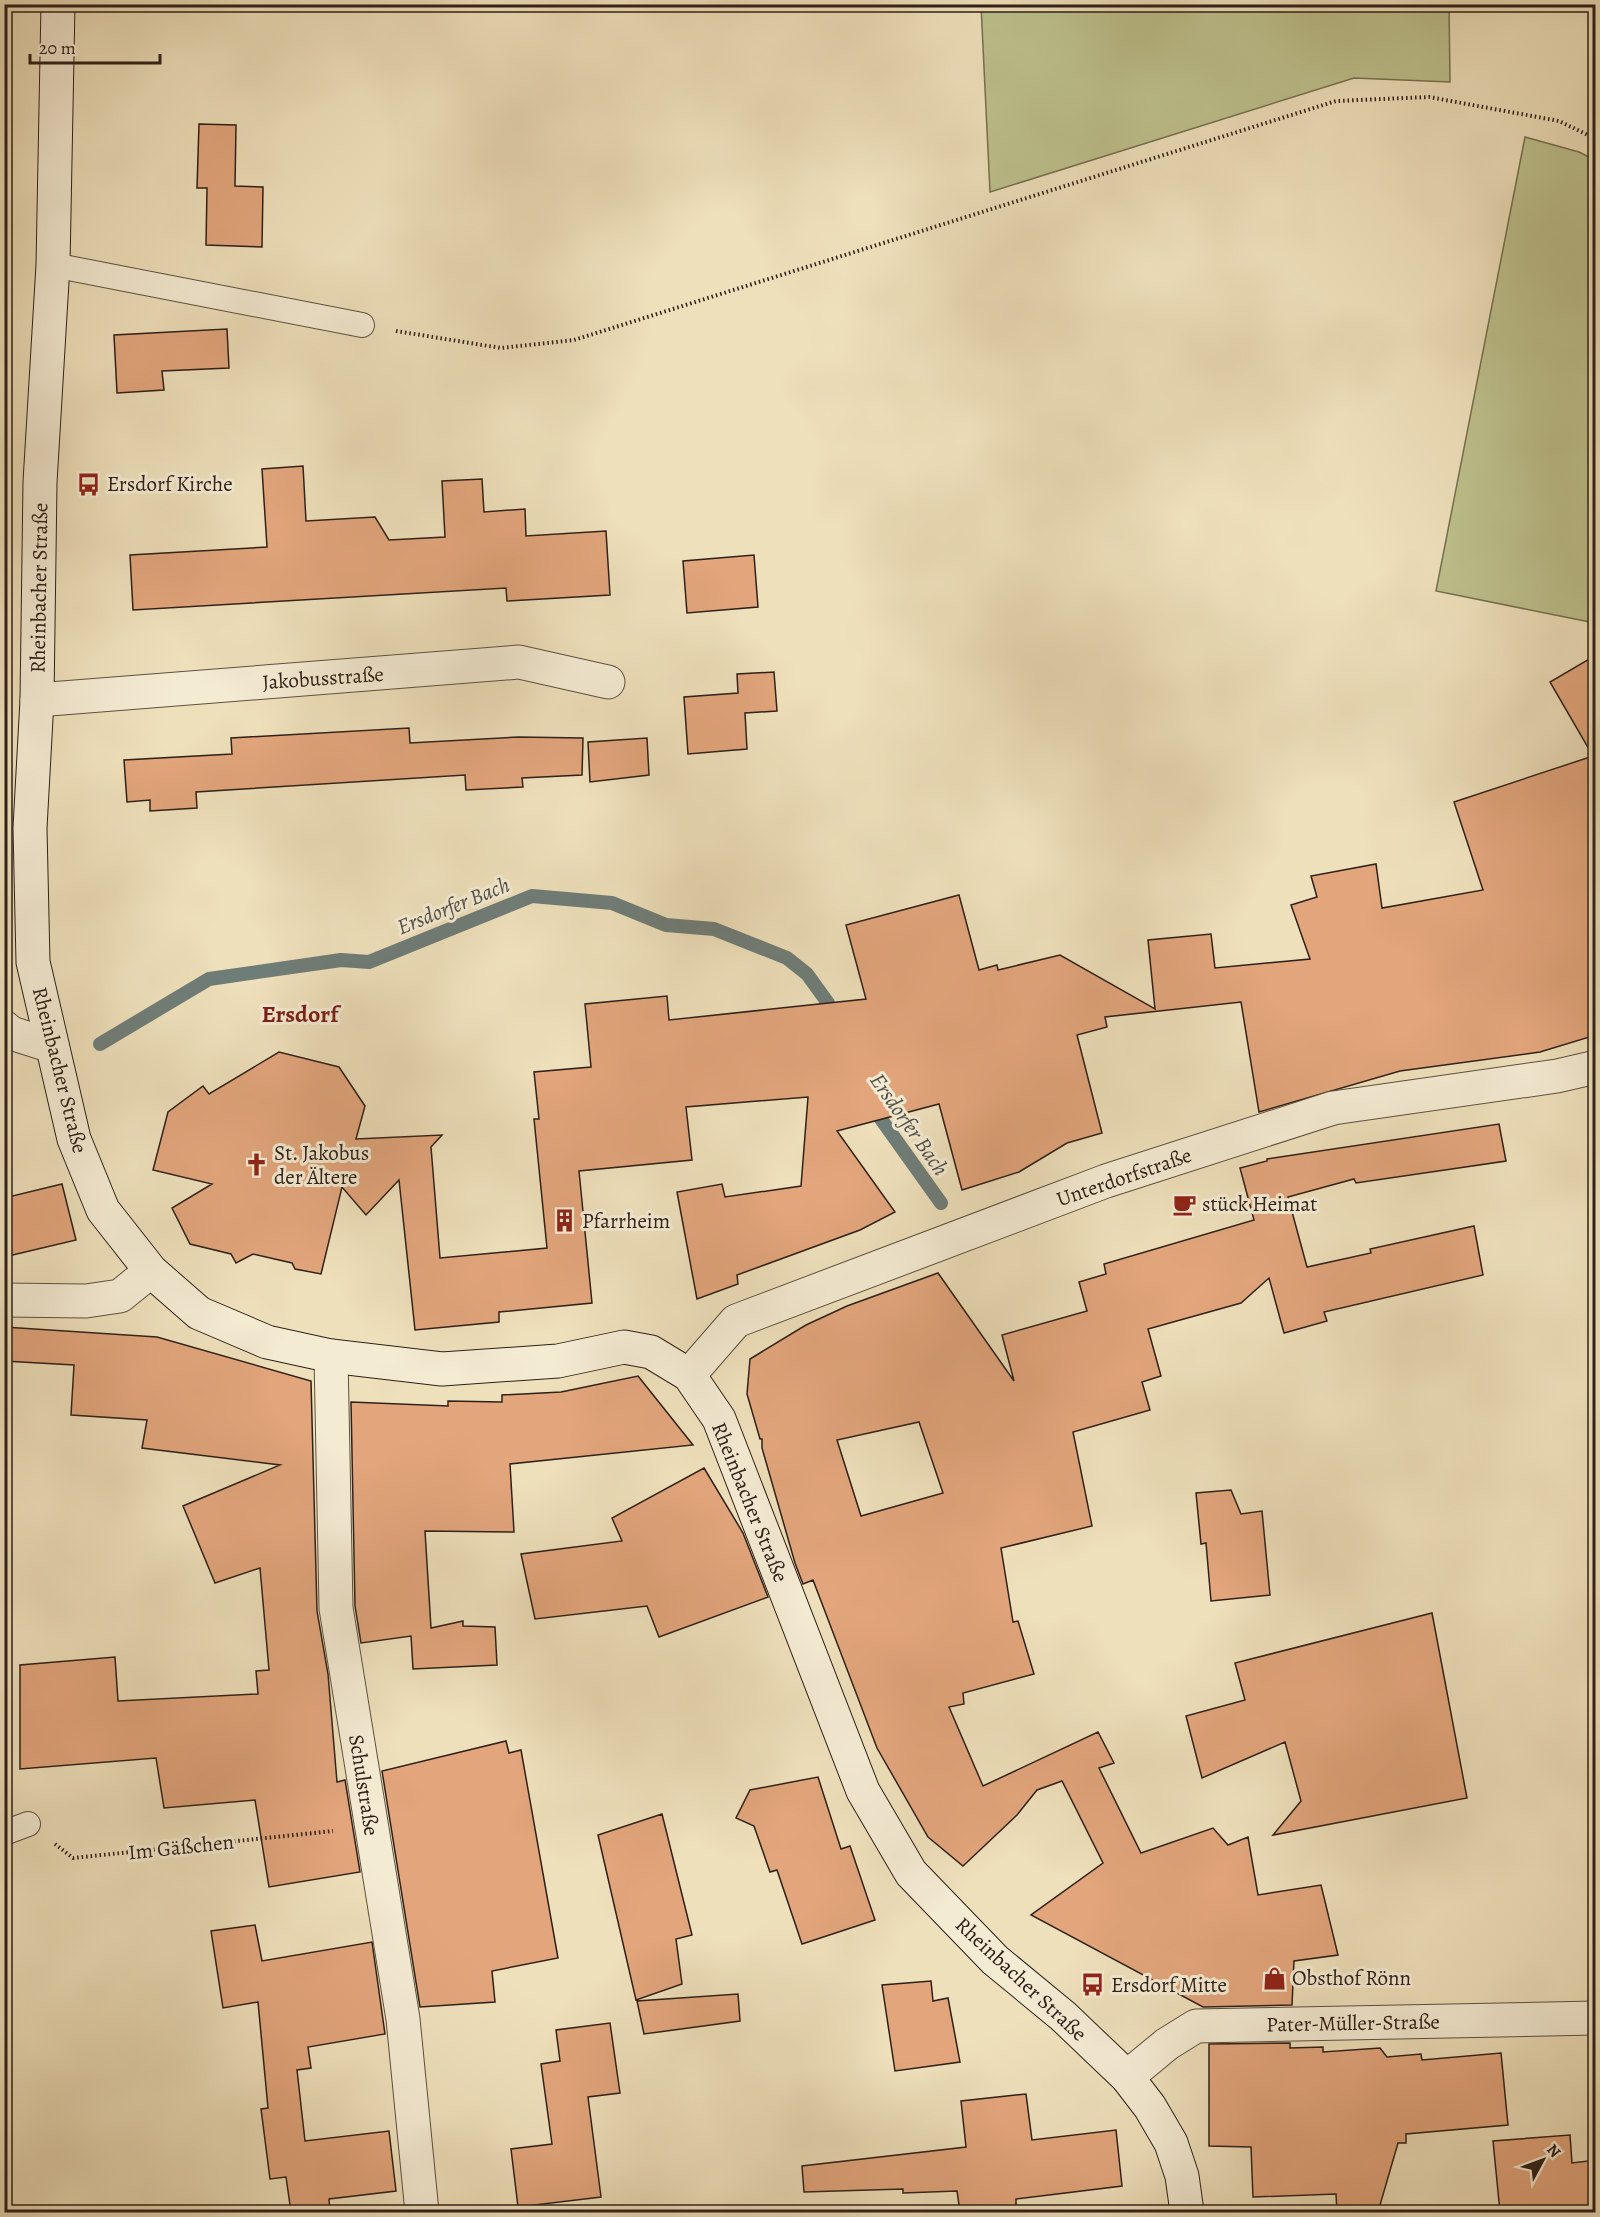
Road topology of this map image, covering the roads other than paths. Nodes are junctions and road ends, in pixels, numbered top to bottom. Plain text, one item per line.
1 (58, 4) edge
2 (53, 266) junction
3 (362, 325) road end
4 (608, 682) dead end
5 (37, 700) junction
6 (4, 1027) edge
7 (52, 1046) junction
8 (1596, 1067) edge
9 (151, 1271) junction
10 (4, 1300) edge
11 (331, 1356) junction
12 (689, 1375) junction
13 (28, 1824) road end
14 (4, 1833) edge
15 (1596, 2018) edge
16 (1127, 2077) junction
17 (422, 2212) edge
18 (1187, 2212) edge

1 - 2 street, Rheinbacher Straße
2 - 3 lane
2 - 5 street, Rheinbacher Straße
4 - 5 street, Jakobusstraße
5 - 7 street, Rheinbacher Straße
6 - 7 street
7 - 9 street, Rheinbacher Straße
8 - 12 street, Unterdorfstraße
9 - 10 street
9 - 11 street, Rheinbacher Straße
11 - 12 street, Rheinbacher Straße
11 - 17 street, Schulstraße
12 - 16 street, Rheinbacher Straße
13 - 14 lane
15 - 16 street, Pater-Müller-Straße
16 - 18 street, Rheinbacher Straße

